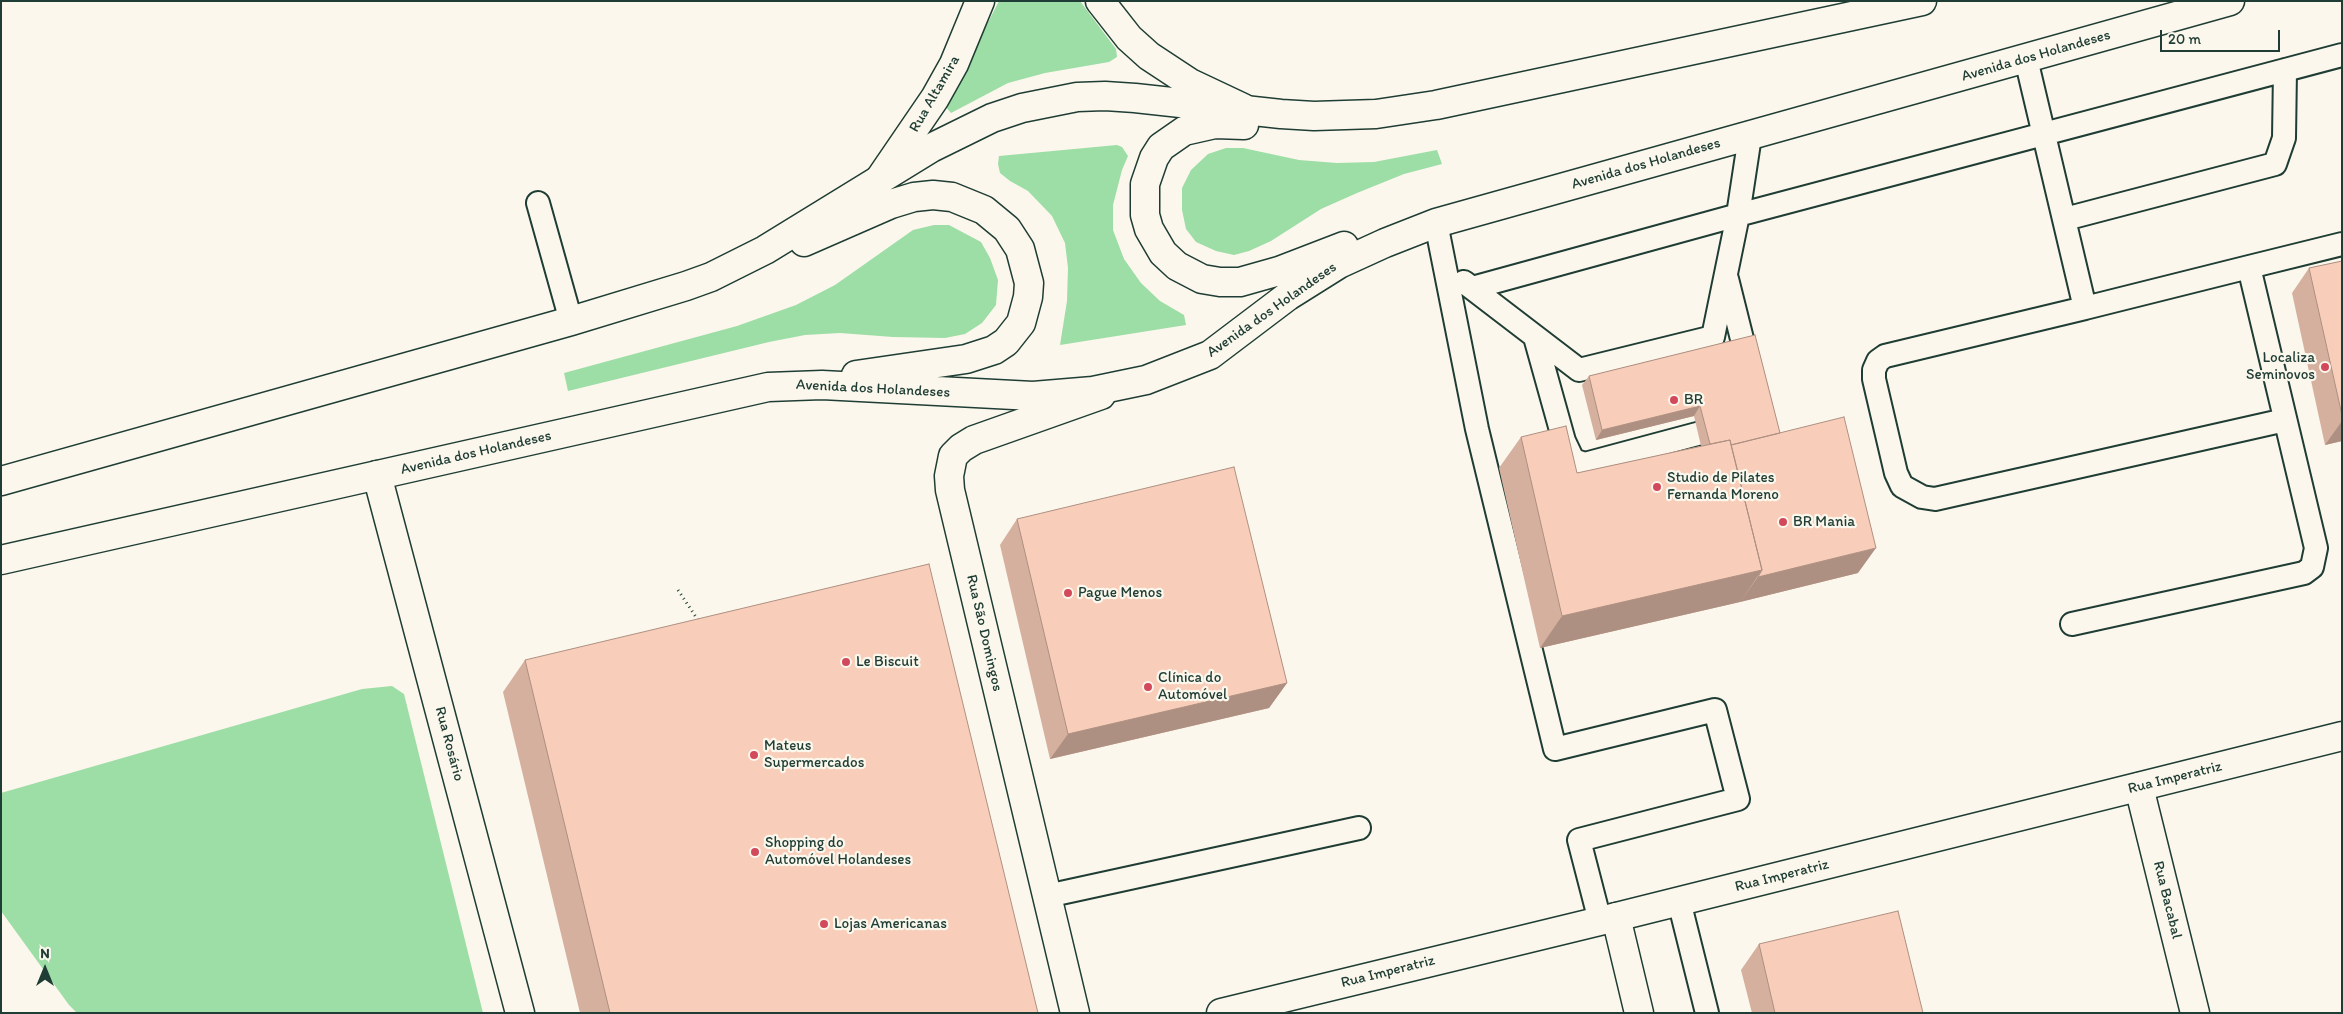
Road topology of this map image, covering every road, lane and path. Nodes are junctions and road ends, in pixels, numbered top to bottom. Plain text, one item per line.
1 (980, 1) edge
2 (1100, 1) edge
3 (1922, 1) edge
4 (2230, 1) edge
5 (2342, 55) edge
6 (2026, 59) junction
7 (2285, 70) junction
8 (1436, 105) junction
9 (1249, 111) junction
10 (2044, 134) junction
11 (1750, 136) junction
12 (879, 180) junction
13 (538, 203) dead end
14 (1738, 215) junction
15 (2065, 220) junction
16 (1436, 224) junction
17 (2342, 244) edge
18 (2249, 267) junction
19 (1446, 270) junction
20 (1726, 274) junction
21 (1472, 288) junction
22 (652, 297) junction
23 (2085, 308) junction
24 (571, 320) junction
25 (1535, 336) junction
26 (1146, 380) junction
27 (1754, 386) edge
28 (768, 387) junction
29 (2285, 420) junction
30 (1745, 421) edge
31 (377, 475) junction
32 (1, 481) edge
33 (1, 560) edge
34 (678, 590) dead end
35 (2072, 624) dead end
36 (703, 627) edge
37 (2342, 736) edge
38 (2139, 787) junction
39 (1360, 828) dead end
40 (1047, 896) junction
41 (1679, 901) junction
42 (1608, 919) junction
43 (520, 1013) edge
44 (1075, 1013) edge
45 (1221, 1013) edge
46 (1639, 1013) edge
47 (1707, 1013) edge
48 (2195, 1013) edge

1 - 12 main road, Rua Altamira
2 - 9 main road
3 - 8 main road
4 - 6 main road, Avenida dos Holandeses
5 - 7 lane
6 - 10 lane
6 - 11 main road, Avenida dos Holandeses
7 - 10 lane
7 - 15 lane
8 - 9 main road
8 - 16 main road
9 - 12 main road
10 - 14 lane
10 - 15 lane
11 - 14 lane
11 - 16 main road, Avenida dos Holandeses
12 - 22 main road
13 - 24 lane
14 - 20 lane
14 - 21 lane
15 - 23 lane
16 - 19 lane
16 - 26 main road, Avenida dos Holandeses
17 - 18 lane
18 - 23 lane
18 - 29 lane
19 - 21 lane
19 - 42 lane
20 - 25 lane
20 - 27 lane
21 - 25 lane
22 - 24 main road
22 - 28 main road
23 - 29 lane
24 - 32 main road
25 - 30 lane
26 - 28 main road, Avenida dos Holandeses
26 - 40 main road, Rua São Domingos
28 - 31 main road, Avenida dos Holandeses
29 - 35 lane
31 - 33 main road, Avenida dos Holandeses
31 - 43 main road, Rua Rosário
34 - 36 path
37 - 38 main road, Rua Imperatriz
38 - 41 main road, Rua Imperatriz
38 - 48 main road, Rua Bacabal
39 - 40 lane
40 - 44 main road, Rua São Domingos
41 - 42 main road, Rua Imperatriz
41 - 47 lane
42 - 45 main road, Rua Imperatriz
42 - 46 main road

